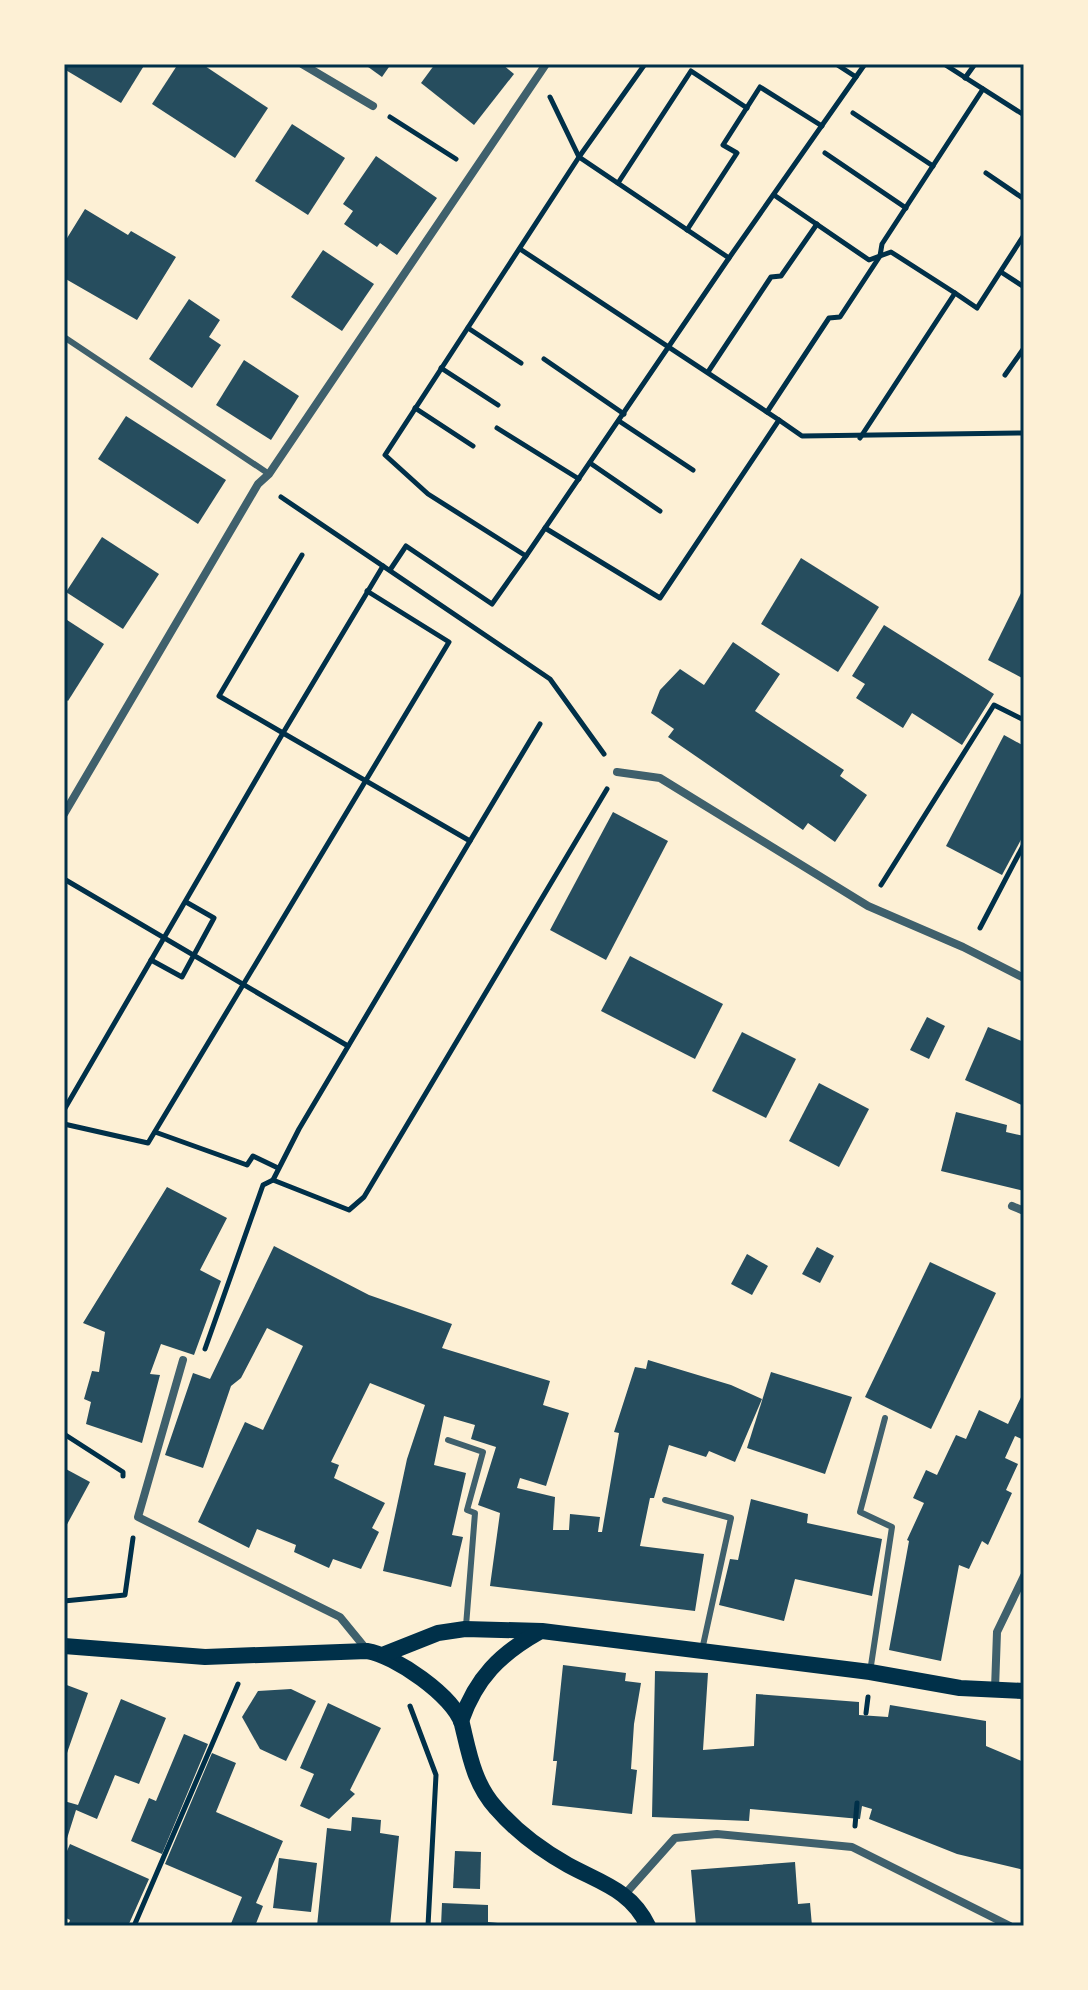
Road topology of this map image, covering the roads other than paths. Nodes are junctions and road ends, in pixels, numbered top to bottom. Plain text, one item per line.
1 (302, 64) edge
2 (546, 64) edge
3 (373, 106) road end
4 (64, 337) edge
5 (269, 474) junction
6 (617, 772) road end
7 (64, 814) edge
8 (1024, 978) edge
9 (1012, 1206) dead end
10 (1024, 1211) edge
11 (183, 1360) road end
12 (885, 1418) dead end
13 (448, 1440) dead end
14 (665, 1500) dead end
15 (1024, 1576) edge
16 (465, 1629) junction
17 (542, 1631) junction
18 (64, 1646) edge
19 (702, 1650) junction
20 (367, 1651) junction
21 (385, 1654) junction
22 (870, 1672) junction
23 (995, 1690) junction
24 (1024, 1691) edge
25 (461, 1721) junction
26 (626, 1893) junction
27 (648, 1926) edge
28 (1010, 1926) edge

1 - 3 street
2 - 5 street
4 - 5 lane
5 - 7 street
6 - 8 street
9 - 10 street
11 - 20 street
12 - 22 lane
13 - 16 lane
14 - 19 lane
15 - 23 street
16 - 17 main road
16 - 21 main road
17 - 19 main road
17 - 25 main road
18 - 20 main road
19 - 22 main road
20 - 21 main road
21 - 25 main road
22 - 23 main road
23 - 24 main road
25 - 26 main road
26 - 27 main road
26 - 28 street

